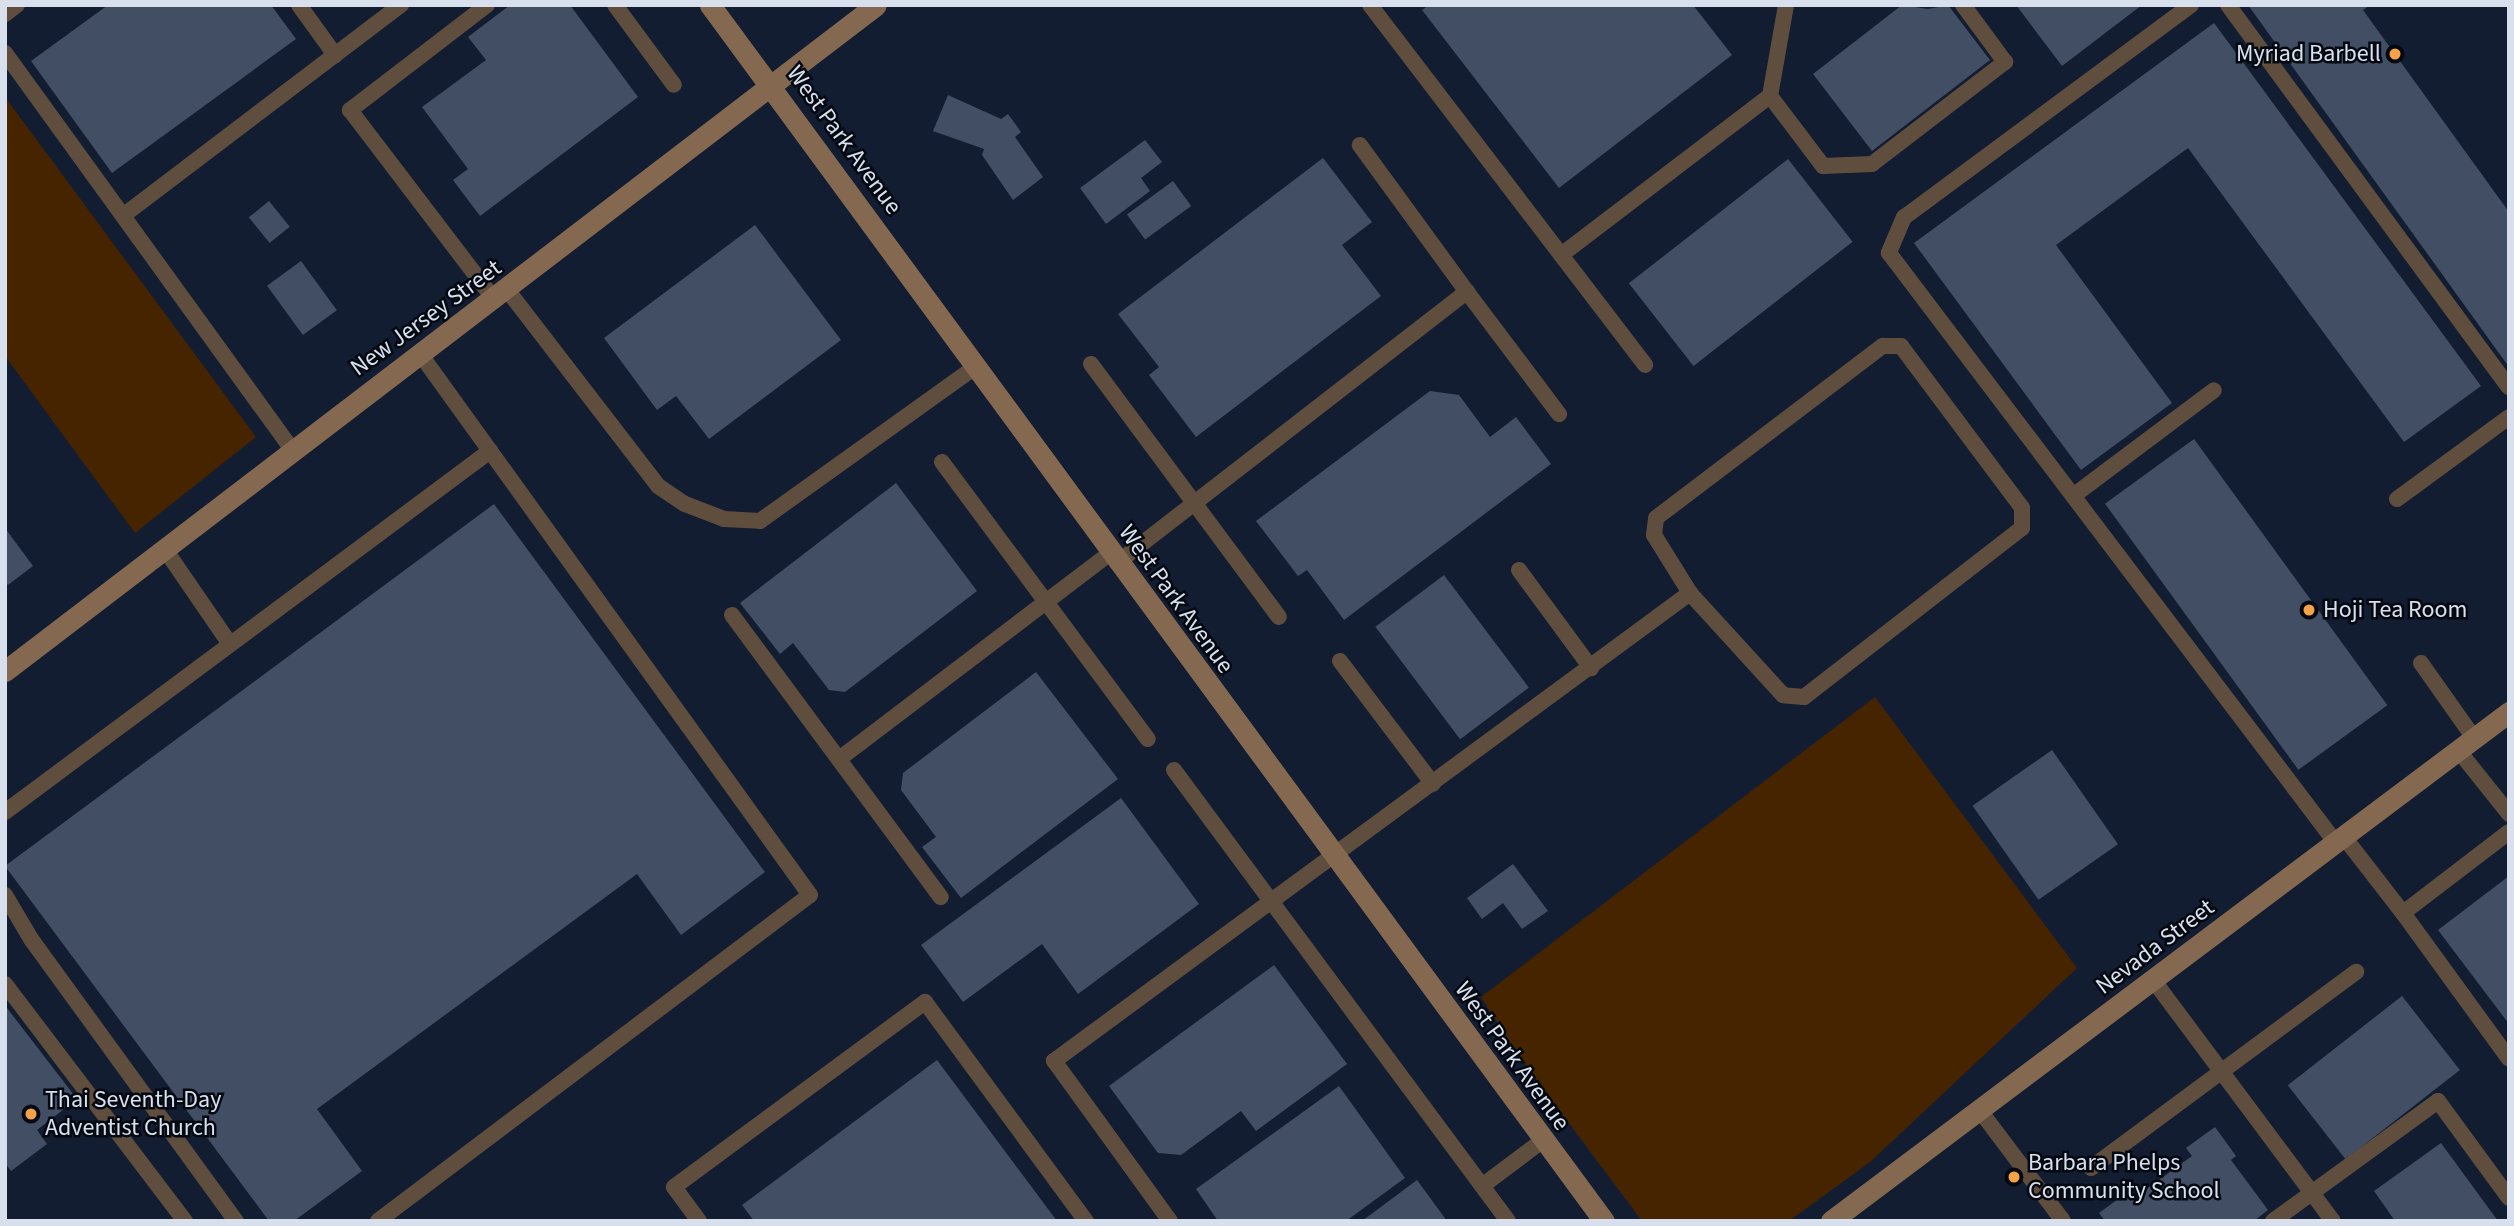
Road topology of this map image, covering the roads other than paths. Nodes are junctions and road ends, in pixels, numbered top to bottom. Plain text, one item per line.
1 (17, 5) edge
2 (299, 5) edge
3 (401, 5) edge
4 (487, 5) edge
5 (615, 5) edge
6 (710, 5) edge
7 (876, 5) edge
8 (1370, 5) edge
9 (1787, 5) edge
10 (1963, 5) edge
11 (2190, 5) edge
12 (2228, 5) edge
13 (5, 14) edge
14 (5, 53) edge
15 (335, 55) junction
16 (772, 84) junction
17 (674, 85) dead end
18 (1770, 96) junction
19 (1360, 145) dead end
20 (124, 215) junction
21 (1561, 255) junction
22 (1467, 292) junction
23 (502, 296) junction
24 (421, 355) junction
25 (1091, 364) dead end
26 (1645, 365) dead end
27 (974, 368) junction
28 (2509, 387) edge
29 (2214, 390) dead end
30 (1559, 414) dead end
31 (2509, 417) edge
32 (292, 449) junction
33 (490, 451) junction
34 (942, 463) dead end
35 (2073, 496) junction
36 (2397, 499) dead end
37 (1196, 502) junction
38 (164, 548) junction
39 (1114, 558) junction
40 (1519, 570) dead end
41 (1690, 593) junction
42 (1046, 602) junction
43 (732, 615) dead end
44 (1279, 617) dead end
45 (230, 644) junction
46 (1340, 662) dead end
47 (2421, 663) dead end
48 (1591, 668) junction
49 (5, 671) edge
50 (2509, 712) edge
51 (1148, 739) dead end
52 (2466, 744) junction
53 (839, 759) junction
54 (1174, 770) dead end
55 (1433, 784) junction
56 (5, 812) edge
57 (2509, 814) edge
58 (2509, 832) edge
59 (2340, 840) junction
60 (1335, 859) junction
61 (5, 895) edge
62 (941, 897) dead end
63 (1273, 903) junction
64 (2403, 914) junction
65 (2356, 972) dead end
66 (2154, 981) junction
67 (5, 984) edge
68 (2509, 1059) edge
69 (2222, 1071) junction
70 (1981, 1112) junction
71 (1542, 1141) junction
72 (2091, 1168) dead end
73 (1482, 1186) junction
74 (2312, 1192) junction
75 (2509, 1198) edge
76 (186, 1221) edge
77 (236, 1221) edge
78 (378, 1221) edge
79 (699, 1221) edge
80 (1086, 1221) edge
81 (1170, 1221) edge
82 (1508, 1221) edge
83 (1604, 1221) edge
84 (1831, 1221) edge
85 (2063, 1221) edge
86 (2273, 1221) edge
87 (2333, 1221) edge

1 - 13 lane
2 - 15 lane
3 - 15 lane
4 - 23 lane
5 - 17 lane
6 - 16 street, West Park Avenue
7 - 16 street, New Jersey Street
8 - 21 lane
9 - 18 lane
10 - 18 lane
11 - 35 lane
12 - 28 lane
14 - 20 lane
15 - 20 lane
16 - 23 street, New Jersey Street
16 - 27 street, West Park Avenue
18 - 21 lane
19 - 22 lane
20 - 32 lane
21 - 26 lane
22 - 30 lane
22 - 37 lane
23 - 24 street, New Jersey Street
23 - 27 lane
24 - 32 street, New Jersey Street
24 - 33 lane
25 - 37 lane
27 - 39 street, West Park Avenue
29 - 35 lane
31 - 36 lane
32 - 38 street, New Jersey Street
33 - 45 lane
33 - 78 lane
34 - 42 lane
35 - 59 lane
37 - 39 lane
37 - 44 lane
38 - 45 lane
38 - 49 street, New Jersey Street
39 - 42 lane
39 - 60 street, West Park Avenue
40 - 48 lane
41 - 41 lane
41 - 48 lane
42 - 51 lane
42 - 53 lane
43 - 53 lane
45 - 56 lane
46 - 55 lane
47 - 52 lane
48 - 55 lane
50 - 52 street, Nevada Street
52 - 57 lane
52 - 59 street, Nevada Street
53 - 62 lane
54 - 63 lane
55 - 60 lane
58 - 64 lane
59 - 64 lane
59 - 66 street, Nevada Street
60 - 63 lane
60 - 71 street, West Park Avenue
61 - 77 lane
63 - 73 lane
63 - 81 lane
64 - 68 lane
65 - 69 lane
66 - 69 lane
66 - 70 street, Nevada Street
67 - 76 lane
69 - 72 lane
69 - 74 lane
70 - 84 street, Nevada Street
70 - 85 lane
71 - 73 lane
71 - 83 street, West Park Avenue
73 - 82 lane
74 - 75 lane
74 - 86 lane
74 - 87 lane
79 - 80 lane

